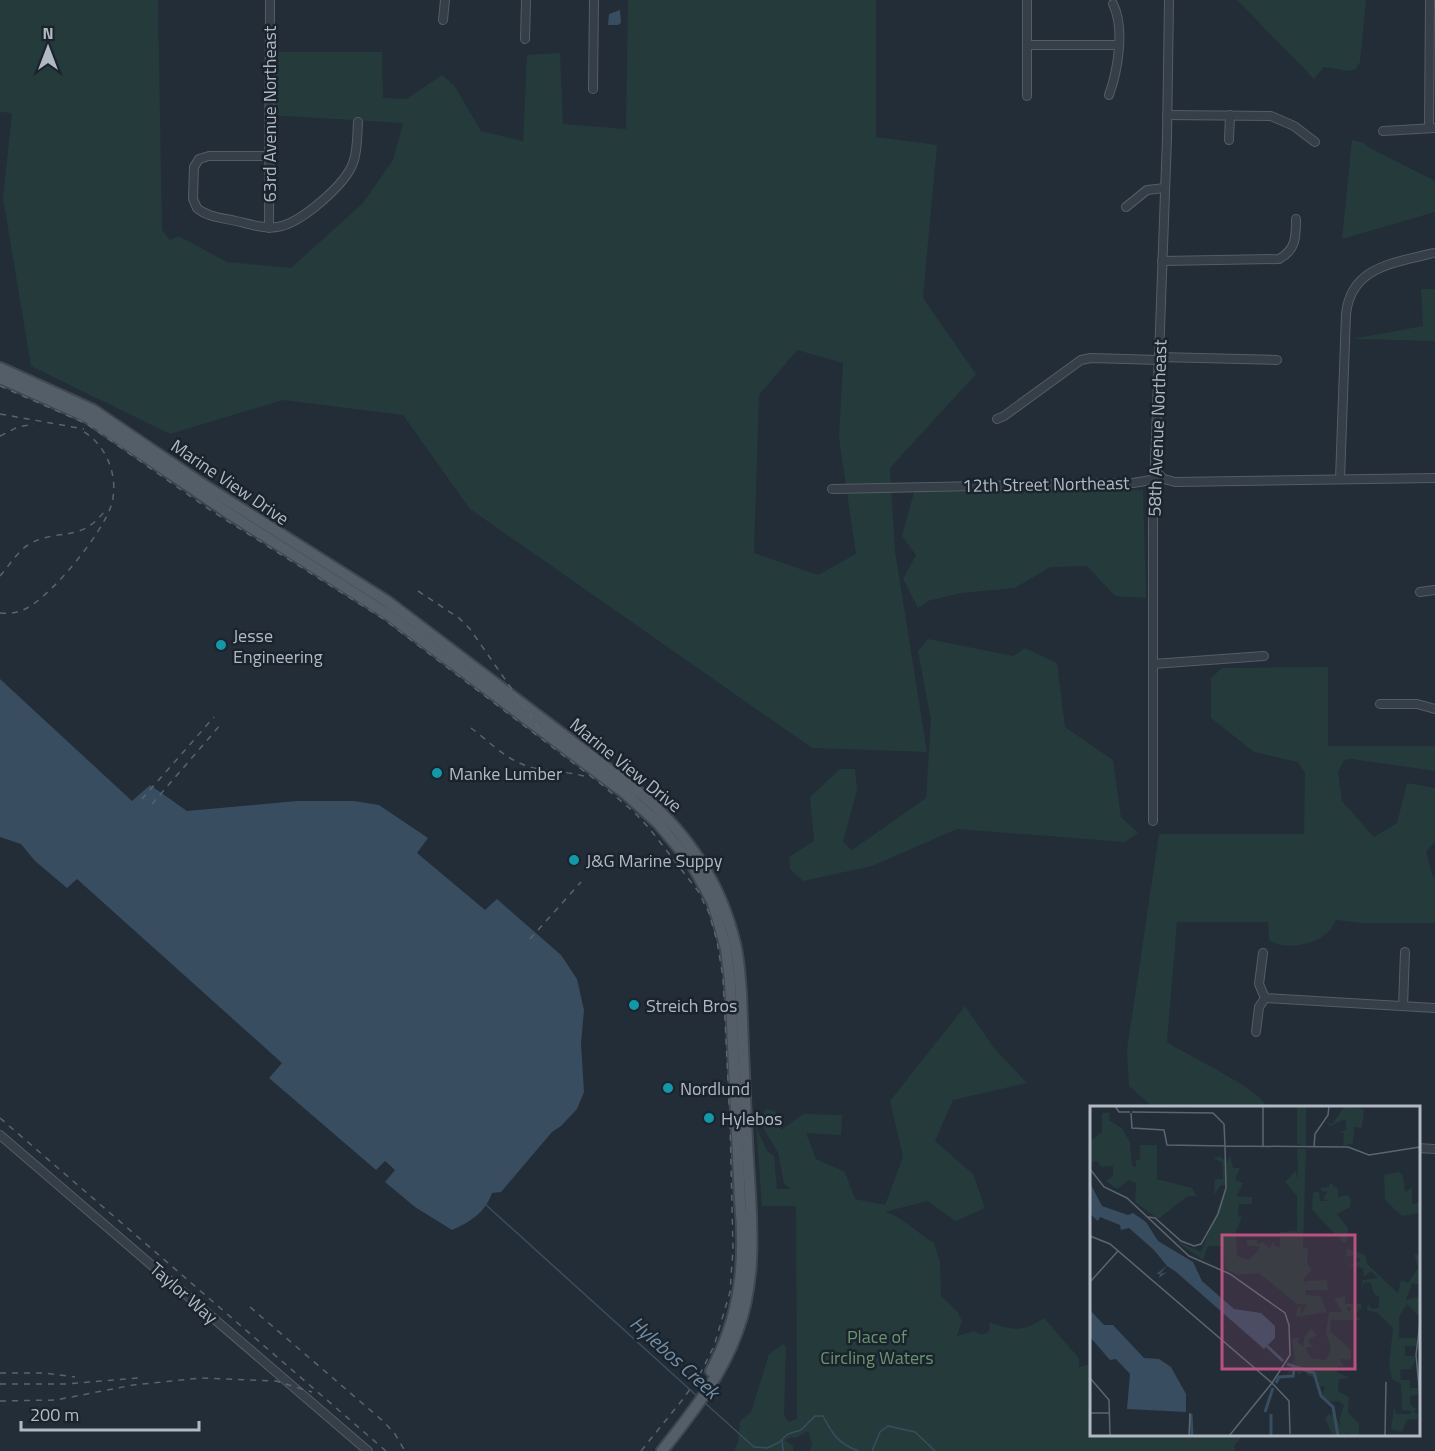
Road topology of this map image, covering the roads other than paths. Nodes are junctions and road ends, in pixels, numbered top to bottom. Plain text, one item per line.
1 (270, 0) edge
2 (445, 0) edge
3 (526, 0) edge
4 (594, 0) edge
5 (1027, 0) edge
6 (1169, 0) edge
7 (1430, 0) edge
8 (1113, 4) dead end
9 (443, 20) dead end
10 (525, 39) dead end
11 (1027, 45) junction
12 (1118, 45) junction
13 (593, 89) dead end
14 (1109, 95) dead end
15 (1027, 96) dead end
16 (1167, 115) junction
17 (1230, 115) junction
18 (358, 122) dead end
19 (1432, 128) edge
20 (1383, 131) dead end
21 (1229, 140) dead end
22 (1314, 142) dead end
23 (269, 156) junction
24 (1165, 188) junction
25 (1126, 207) dead end
26 (1296, 219) dead end
27 (269, 228) junction
28 (1433, 253) dead end
29 (1162, 261) junction
30 (1159, 358) junction
31 (1277, 360) dead end
32 (0, 368) edge
33 (0, 378) edge
34 (997, 419) dead end
35 (1158, 474) junction
36 (1435, 478) edge
37 (1340, 479) junction
38 (832, 489) dead end
39 (1435, 590) edge
40 (1420, 592) dead end
41 (1263, 656) dead end
42 (1153, 664) junction
43 (1380, 704) dead end
44 (1435, 709) edge
45 (1153, 820) dead end
46 (1404, 952) dead end
47 (1263, 953) dead end
48 (1265, 998) junction
49 (1403, 1006) junction
50 (1435, 1008) edge
51 (1256, 1032) dead end
52 (0, 1135) edge
53 (1420, 1148) edge
54 (1435, 1149) edge
55 (707, 1385) junction
56 (692, 1407) junction
57 (368, 1451) edge
58 (653, 1451) edge
59 (662, 1451) edge

1 - 23 street, 63rd Avenue Northeast
2 - 9 street
3 - 10 street
4 - 13 street
5 - 11 street
6 - 16 street, 58th Avenue Northeast
7 - 19 street
8 - 12 street
11 - 12 street
11 - 15 street
12 - 14 street
16 - 17 street
16 - 24 street, 58th Avenue Northeast
17 - 21 street
17 - 22 street
18 - 27 street
19 - 20 street
23 - 27 street, 63rd Avenue Northeast
23 - 27 street
24 - 25 street
24 - 29 street, 58th Avenue Northeast
26 - 29 street
28 - 37 street
29 - 30 street, 58th Avenue Northeast
30 - 31 street
30 - 34 street
30 - 35 street, 58th Avenue Northeast
32 - 55 main road, Marine View Drive
33 - 55 main road, Marine View Drive
35 - 37 street
35 - 38 street, 12th Street Northeast
35 - 42 street, 58th Avenue Northeast
36 - 37 street
39 - 40 street
41 - 42 street
42 - 45 street, 58th Avenue Northeast
43 - 44 street
46 - 49 street
47 - 48 street
48 - 49 street
48 - 51 street
49 - 50 street
52 - 57 street, Taylor Way
53 - 54 street
55 - 56 main road, Marine View Drive
56 - 58 main road, Marine View Drive
56 - 59 main road, Marine View Drive

